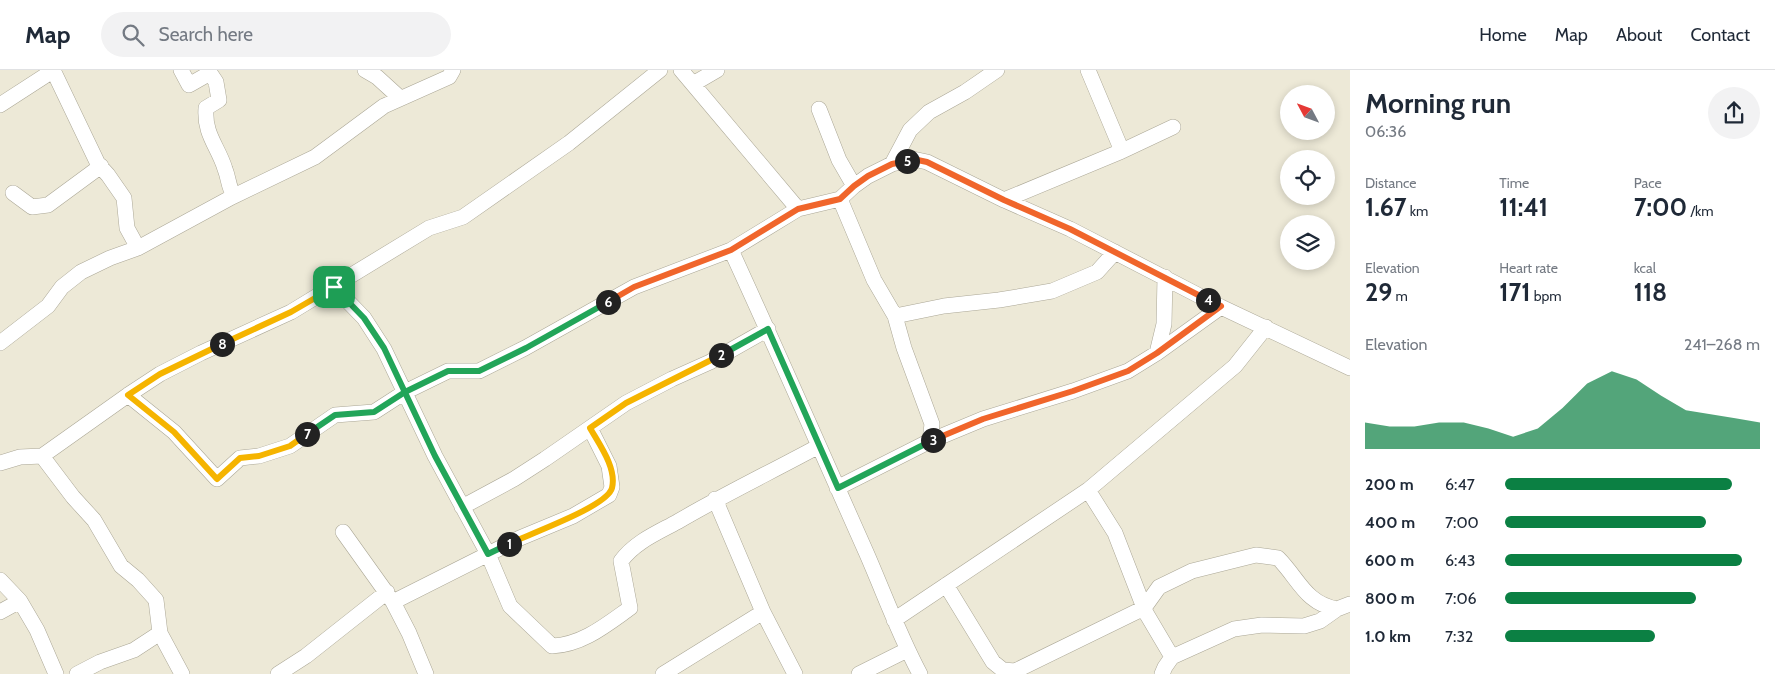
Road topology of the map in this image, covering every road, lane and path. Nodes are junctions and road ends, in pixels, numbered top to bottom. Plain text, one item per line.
1 (53, 70) edge
2 (180, 70) edge
3 (365, 70) edge
4 (454, 70) edge
5 (660, 70) edge
6 (681, 70) edge
7 (717, 70) edge
8 (997, 70) edge
9 (1088, 70) edge
10 (215, 72) edge
11 (692, 84) junction
12 (400, 98) junction
13 (0, 105) edge
14 (819, 109) dead end
15 (1173, 127) dead end
16 (1122, 151) junction
17 (892, 164) junction
18 (101, 166) junction
19 (854, 186) junction
20 (13, 193) dead end
21 (234, 196) junction
22 (840, 199) junction
23 (1004, 200) junction
24 (798, 209) junction
25 (138, 248) junction
26 (731, 250) junction
27 (1116, 252) junction
28 (1165, 277) junction
29 (334, 287) junction
30 (1221, 306) junction
31 (894, 316) junction
32 (1266, 327) junction
33 (768, 329) junction
34 (1, 338) edge
35 (1157, 353) junction
36 (1350, 368) edge
37 (405, 392) junction
38 (128, 395) junction
39 (590, 428) junction
40 (930, 441) junction
41 (819, 446) junction
42 (42, 456) junction
43 (0, 463) edge
44 (838, 488) junction
45 (1088, 490) junction
46 (715, 499) junction
47 (462, 507) junction
48 (343, 532) dead end
49 (488, 554) junction
50 (0, 580) edge
51 (946, 585) junction
52 (390, 597) junction
53 (20, 602) junction
54 (1343, 606) edge
55 (1144, 608) junction
56 (0, 612) edge
57 (763, 612) junction
58 (894, 620) junction
59 (160, 633) junction
60 (907, 650) junction
61 (1172, 657) junction
62 (56, 674) edge
63 (77, 674) edge
64 (182, 674) edge
65 (278, 674) edge
66 (426, 674) edge
67 (663, 674) edge
68 (796, 674) edge
69 (859, 674) edge
70 (920, 674) edge
71 (1162, 674) edge

1 - 13 street
1 - 18 street
2 - 10 street
3 - 12 street
4 - 12 street
5 - 29 street
6 - 11 street
7 - 11 street
8 - 17 street
9 - 16 street
10 - 21 street
11 - 24 street
12 - 21 street
14 - 19 street
15 - 16 street
16 - 23 street
17 - 19 street
17 - 23 street
18 - 20 street
18 - 25 street
19 - 22 street
21 - 25 street
22 - 24 street
22 - 31 street
23 - 27 street
24 - 26 street
25 - 34 street
26 - 33 street
26 - 37 street
27 - 28 street
27 - 31 street
28 - 30 street
28 - 35 street
29 - 37 street
29 - 38 street
30 - 32 street
30 - 35 street
31 - 40 street
32 - 36 street
32 - 45 street
33 - 39 street
33 - 41 street
35 - 40 street
37 - 38 street
37 - 47 street
38 - 42 street
39 - 47 street
39 - 49 street
40 - 44 street
41 - 44 street
41 - 46 street
42 - 43 street
42 - 59 street
44 - 58 street
45 - 51 street
45 - 55 street
46 - 49 street
46 - 57 street
47 - 49 street
48 - 52 street
49 - 52 street
50 - 53 street
51 - 55 street
51 - 58 street
52 - 65 street
52 - 66 street
53 - 56 street
53 - 62 street
54 - 55 street
54 - 61 street
55 - 61 street
57 - 67 street
57 - 68 street
58 - 60 street
59 - 63 street
59 - 64 street
60 - 69 street
60 - 70 street
61 - 71 street

